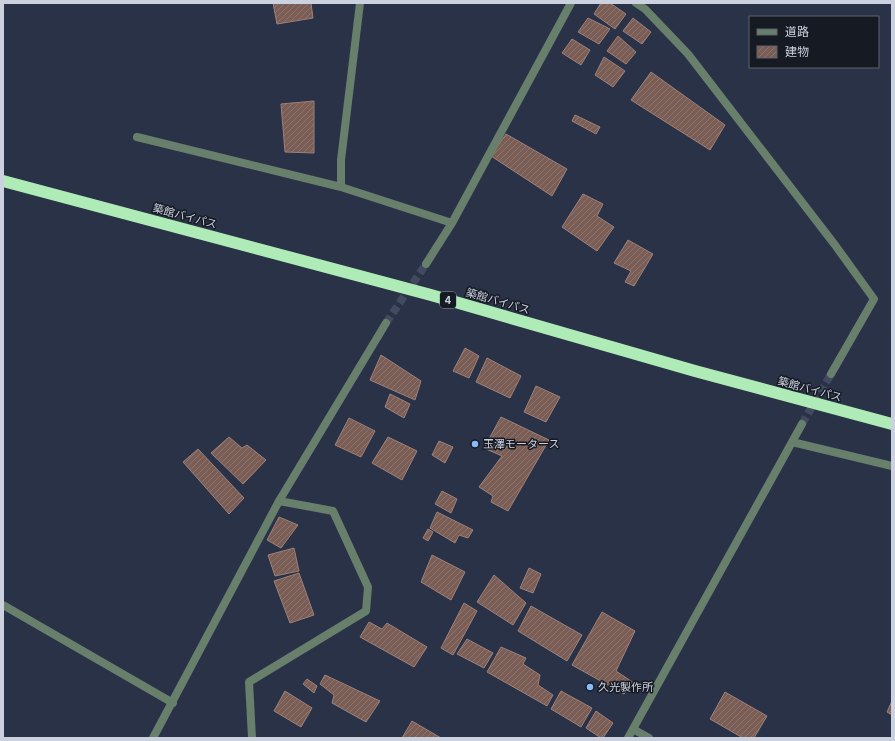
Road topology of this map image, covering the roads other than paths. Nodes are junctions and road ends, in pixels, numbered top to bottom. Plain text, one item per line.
1 (360, 3) edge
2 (571, 3) edge
3 (636, 3) edge
4 (137, 137) dead end
5 (3, 181) edge
6 (341, 187) junction
7 (452, 223) junction
8 (426, 264) tunnel mouth
9 (386, 323) tunnel mouth
10 (831, 374) tunnel mouth
11 (802, 424) tunnel mouth
12 (892, 424) edge
13 (792, 442) junction
14 (892, 466) edge
15 (279, 502) junction
16 (3, 605) edge
17 (173, 703) junction
18 (633, 729) junction
19 (153, 738) edge
20 (252, 738) edge
21 (628, 738) edge
22 (650, 738) edge

1 - 6 street
2 - 7 street
3 - 10 street
4 - 6 street
5 - 12 highway, 築館バイパス / 4
6 - 7 street
7 - 8 street
9 - 15 street
11 - 13 street
13 - 14 street
13 - 18 street
15 - 17 street
15 - 20 street
16 - 17 street
17 - 19 street
18 - 21 street
18 - 22 street

